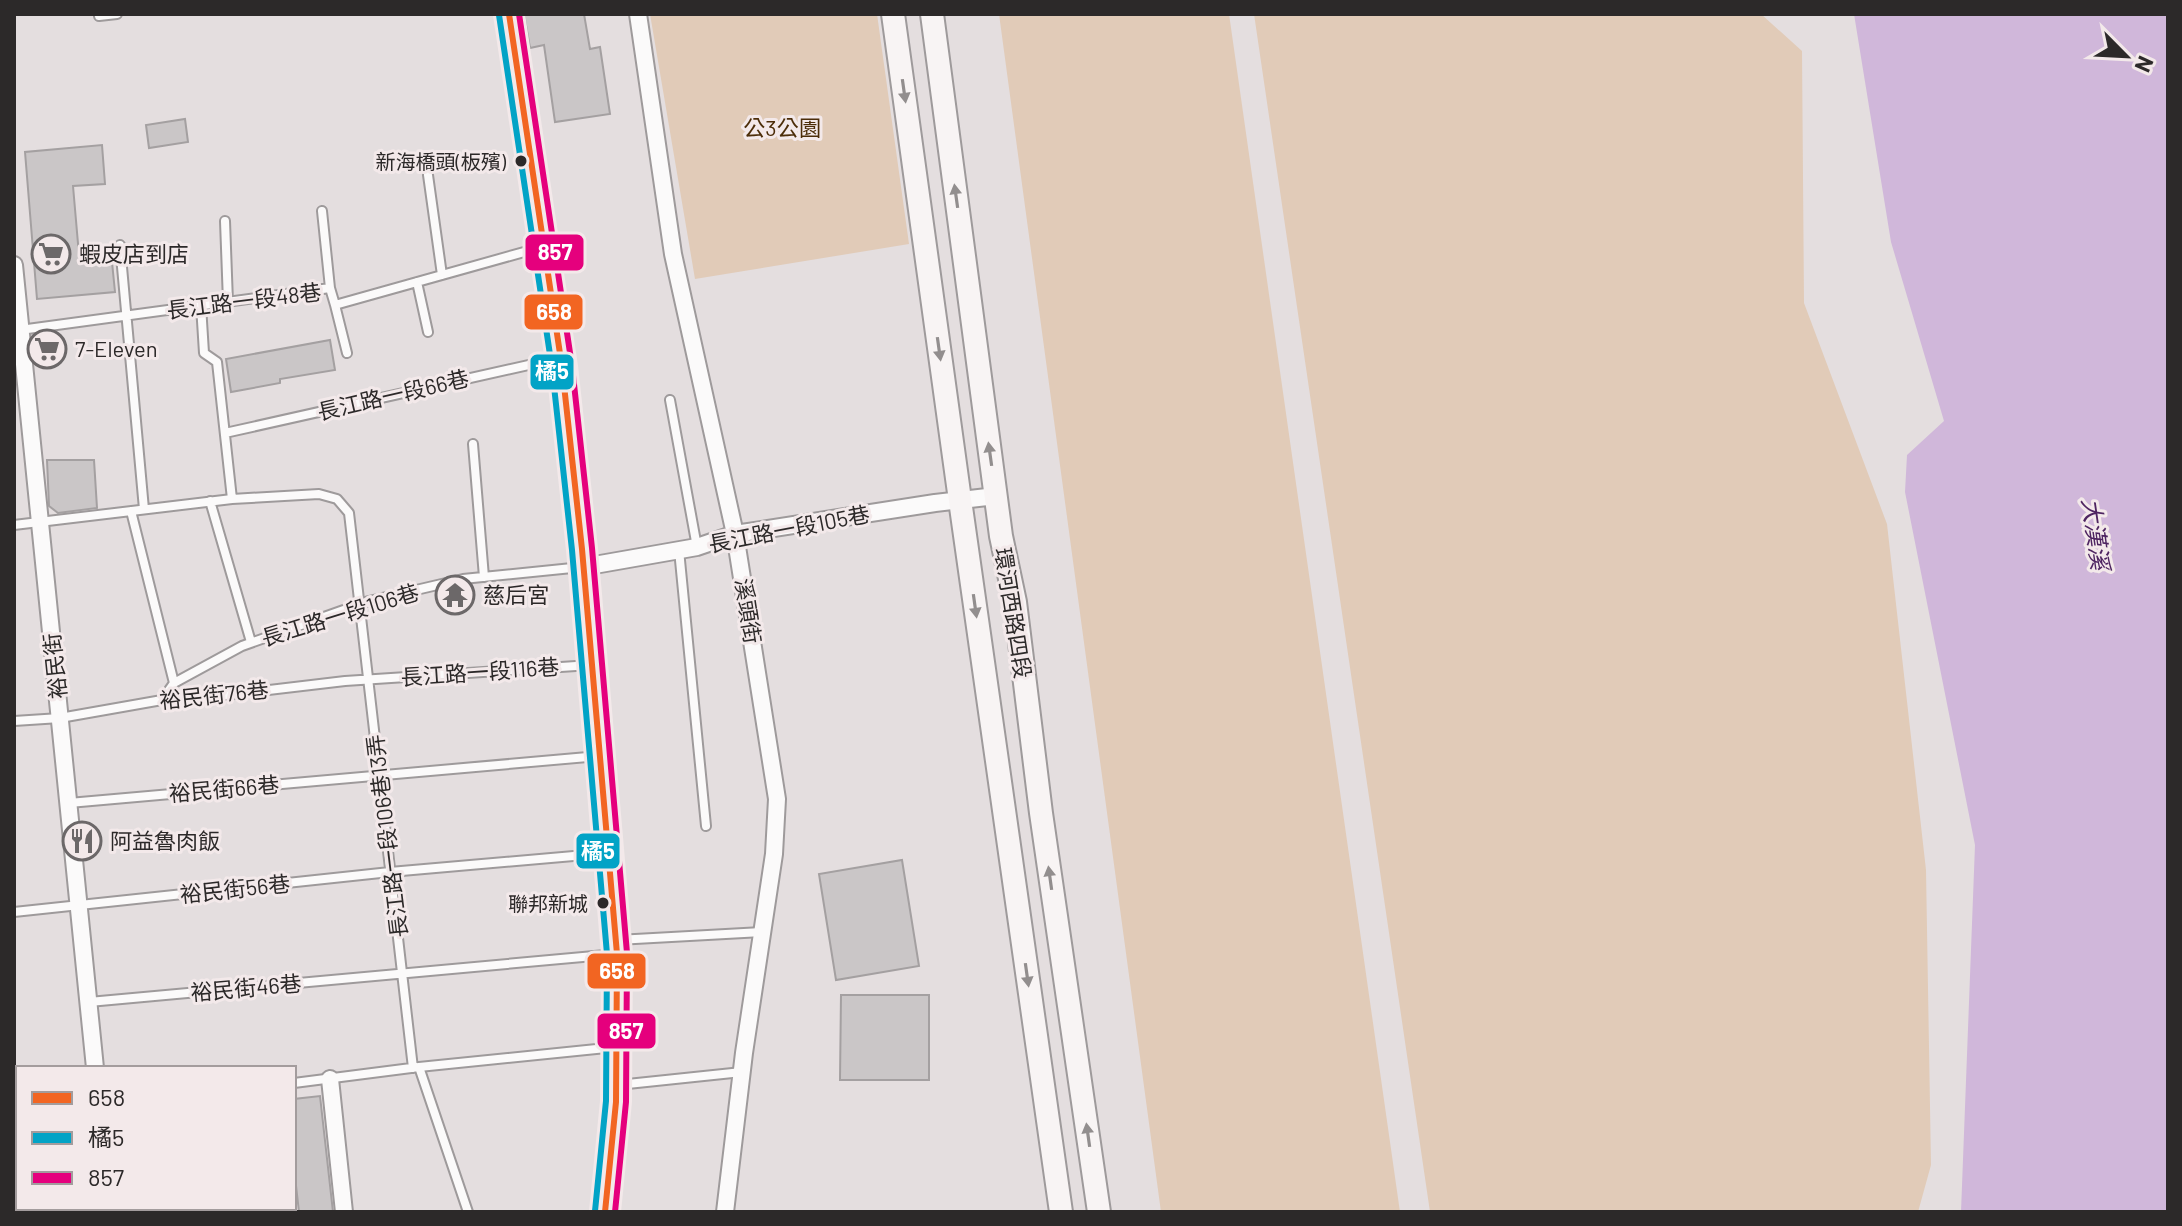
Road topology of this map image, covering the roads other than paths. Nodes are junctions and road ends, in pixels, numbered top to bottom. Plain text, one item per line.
1 (117, 14) edge
2 (509, 14) edge
3 (638, 14) edge
4 (893, 14) edge
5 (932, 14) edge
6 (99, 16) dead end
7 (428, 175) dead end
8 (322, 211) dead end
9 (225, 221) dead end
10 (120, 245) dead end
11 (543, 247) junction
12 (14, 265) edge
13 (442, 275) junction
14 (417, 282) junction
15 (330, 288) junction
16 (228, 302) junction
17 (201, 305) junction
18 (335, 305) junction
19 (127, 316) junction
20 (18, 330) edge
21 (428, 332) dead end
22 (347, 353) dead end
23 (561, 357) junction
24 (670, 400) dead end
25 (225, 433) junction
26 (473, 444) dead end
27 (996, 496) junction
28 (232, 499) junction
29 (960, 500) junction
30 (210, 501) junction
31 (144, 509) junction
32 (131, 511) junction
33 (41, 522) junction
34 (14, 525) edge
35 (735, 534) junction
36 (697, 547) junction
37 (679, 550) junction
38 (583, 567) junction
39 (484, 577) junction
40 (361, 604) junction
41 (251, 642) junction
42 (591, 665) junction
43 (369, 679) junction
44 (174, 683) junction
45 (162, 700) junction
46 (60, 718) junction
47 (14, 721) edge
48 (599, 756) junction
49 (380, 776) junction
50 (69, 803) junction
51 (706, 826) dead end
52 (609, 853) junction
53 (390, 872) junction
54 (79, 906) junction
55 (14, 912) edge
56 (762, 932) junction
57 (617, 947) junction
58 (403, 973) junction
59 (89, 1002) junction
60 (617, 1047) junction
61 (95, 1066) edge
62 (416, 1067) junction
63 (742, 1072) junction
64 (330, 1079) junction
65 (296, 1083) edge
66 (617, 1085) junction
67 (344, 1212) edge
68 (468, 1212) edge
69 (605, 1212) edge
70 (725, 1212) edge
71 (1061, 1212) edge
72 (1099, 1212) edge

1 - 6 lane
2 - 11 street
3 - 35 street, 溪頭街
4 -> 29 street, 環河西路四段
27 -> 5 street, 環河西路四段
7 - 13 lane
8 - 15 lane
9 - 16 lane
10 - 19 lane
11 - 13 lane, 長江路一段48巷
11 - 23 street
12 - 20 street, 裕民街
13 - 14 lane, 長江路一段48巷
14 - 18 lane, 長江路一段48巷
14 - 21 lane
15 - 16 lane, 長江路一段48巷
15 - 18 lane, 長江路一段48巷
16 - 17 lane, 長江路一段48巷
17 - 19 lane, 長江路一段48巷
17 - 25 lane
18 - 22 lane
19 - 20 lane, 長江路一段48巷
19 - 31 lane
20 - 33 street, 裕民街
23 - 25 lane, 長江路一段66巷
23 - 38 street
24 - 36 lane
25 - 28 lane
26 - 39 lane
27 - 29 street, 長江路一段105巷
72 -> 27 street, 環河西路四段
28 - 30 lane, 長江路一段106巷13弄
28 - 40 lane, 長江路一段106巷13弄
29 - 35 street, 長江路一段105巷
29 -> 71 street, 環河西路四段
30 - 31 lane, 長江路一段106巷13弄
30 - 41 lane
31 - 32 lane, 長江路一段106巷13弄
32 - 33 lane, 長江路一段106巷13弄
32 - 44 lane
33 - 34 lane, 長江路一段106巷13弄
33 - 46 street, 裕民街
35 - 36 street, 長江路一段105巷
35 - 56 street, 溪頭街
36 - 37 street, 長江路一段105巷
37 - 38 street, 長江路一段105巷
37 - 51 lane
38 - 39 lane, 長江路一段106巷
38 - 42 street
39 - 40 lane, 長江路一段106巷
40 - 41 lane, 長江路一段106巷
40 - 43 lane, 長江路一段106巷13弄
41 - 44 lane, 長江路一段106巷
42 - 43 lane, 長江路一段116巷
42 - 48 street
43 - 45 lane, 裕民街76巷
43 - 49 lane, 長江路一段106巷13弄
44 - 45 lane, 長江路一段106巷
45 - 46 lane, 裕民街76巷
46 - 47 lane, 裕民街76巷
46 - 50 street, 裕民街
48 - 49 lane, 裕民街66巷
48 - 52 street
49 - 50 lane, 裕民街66巷
49 - 53 lane, 長江路一段106巷13弄
50 - 54 street, 裕民街
52 - 53 lane, 裕民街56巷
52 - 57 street
53 - 54 lane, 裕民街56巷
53 - 58 lane, 長江路一段106巷13弄
54 - 55 lane, 裕民街56巷
54 - 59 street, 裕民街
56 - 57 lane, 裕民街46巷
56 - 63 street, 溪頭街
57 - 58 lane, 裕民街46巷
57 - 60 street
58 - 59 lane, 裕民街46巷
58 - 62 lane, 長江路一段106巷13弄
59 - 61 street, 裕民街
60 - 62 lane
60 - 66 street
62 - 64 lane
62 - 68 lane, 長江路一段106巷13弄
63 - 66 lane
63 - 70 street, 溪頭街
64 - 65 lane
64 - 67 street
66 - 69 street

